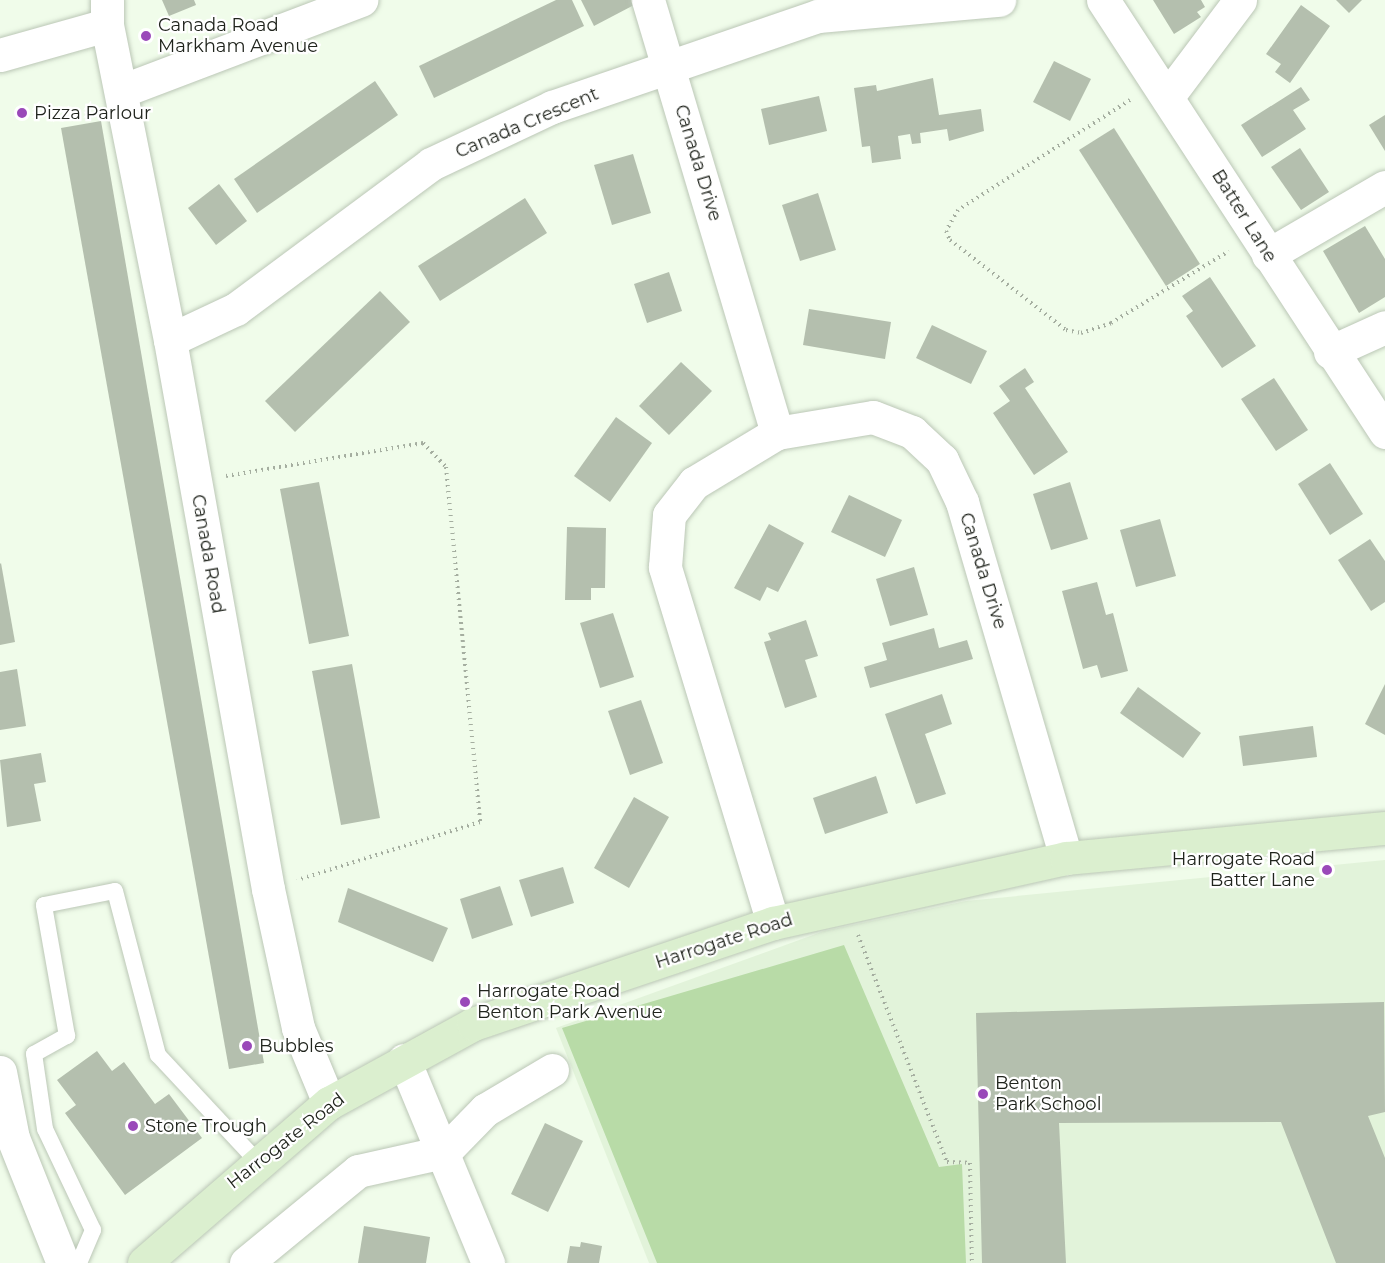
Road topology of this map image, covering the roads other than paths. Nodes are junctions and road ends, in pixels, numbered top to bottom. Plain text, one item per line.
1 (361, 0) edge
2 (648, 0) edge
3 (999, 0) edge
4 (1102, 0) edge
5 (1240, 0) edge
6 (107, 13) edge
7 (0, 55) edge
8 (668, 67) junction
9 (1163, 89) junction
10 (124, 90) junction
11 (1385, 187) edge
12 (1261, 244) junction
13 (1385, 327) edge
14 (170, 340) junction
15 (1330, 352) junction
16 (1385, 432) edge
17 (777, 433) junction
18 (1385, 828) edge
19 (1066, 858) junction
20 (772, 923) junction
21 (404, 1059) junction
22 (552, 1070) dead end
23 (0, 1072) edge
24 (328, 1102) junction
25 (6, 1139) edge
26 (444, 1152) junction
27 (256, 1160) junction
28 (63, 1263) edge
29 (79, 1263) edge
30 (144, 1263) edge
31 (246, 1263) edge
32 (488, 1263) edge

1 - 10 street
2 - 8 street, Canada Drive
3 - 8 street, Canada Crescent
4 - 9 street, Batter Lane
5 - 9 street
6 - 7 street
6 - 10 street, Canada Road
8 - 14 street, Canada Crescent
8 - 17 street, Canada Drive
9 - 12 street, Batter Lane
10 - 14 street, Canada Road
11 - 12 street
12 - 15 street, Batter Lane
13 - 15 street
14 - 24 street, Canada Road
15 - 16 street, Batter Lane
17 - 19 street, Canada Drive
17 - 20 street, Canada Drive
18 - 19 main road, Harrogate Road
19 - 20 main road, Harrogate Road
20 - 21 main road, Harrogate Road
21 - 24 main road, Harrogate Road
21 - 26 street
22 - 26 street
23 - 25 street
24 - 27 main road, Harrogate Road
25 - 28 street
26 - 31 street
26 - 32 street
27 - 29 lane
27 - 30 main road, Harrogate Road

